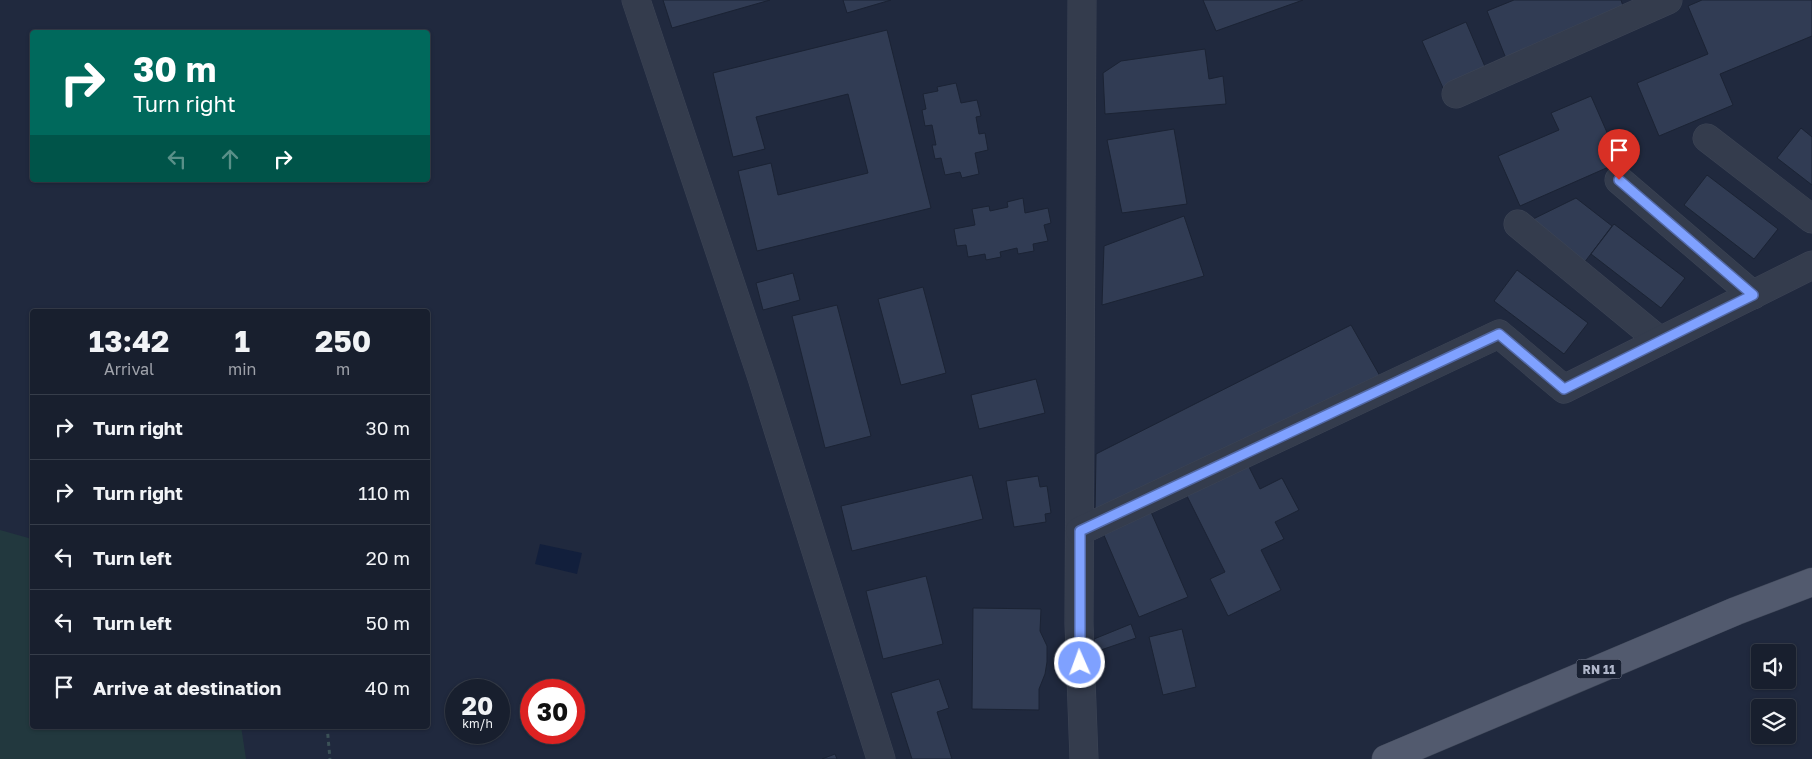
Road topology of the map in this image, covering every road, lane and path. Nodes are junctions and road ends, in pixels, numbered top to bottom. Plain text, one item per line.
1 (636, 0) edge
2 (1082, 0) edge
3 (1668, 0) edge
4 (1456, 94) dead end
5 (1707, 138) dead end
6 (1619, 180) dead end
7 (1812, 219) edge
8 (1518, 224) dead end
9 (1812, 265) edge
10 (1753, 295) junction
11 (1660, 341) junction
12 (1080, 531) junction
13 (1812, 582) edge
14 (327, 729) edge
15 (330, 759) edge
16 (881, 759) edge
17 (1084, 759) edge
18 (1386, 759) edge

1 - 16 street
2 - 12 street
3 - 4 street
5 - 7 street
6 - 10 street
8 - 11 street
9 - 10 street
10 - 11 street
11 - 12 street
12 - 17 street
13 - 18 main road, RN 11
14 - 15 path

